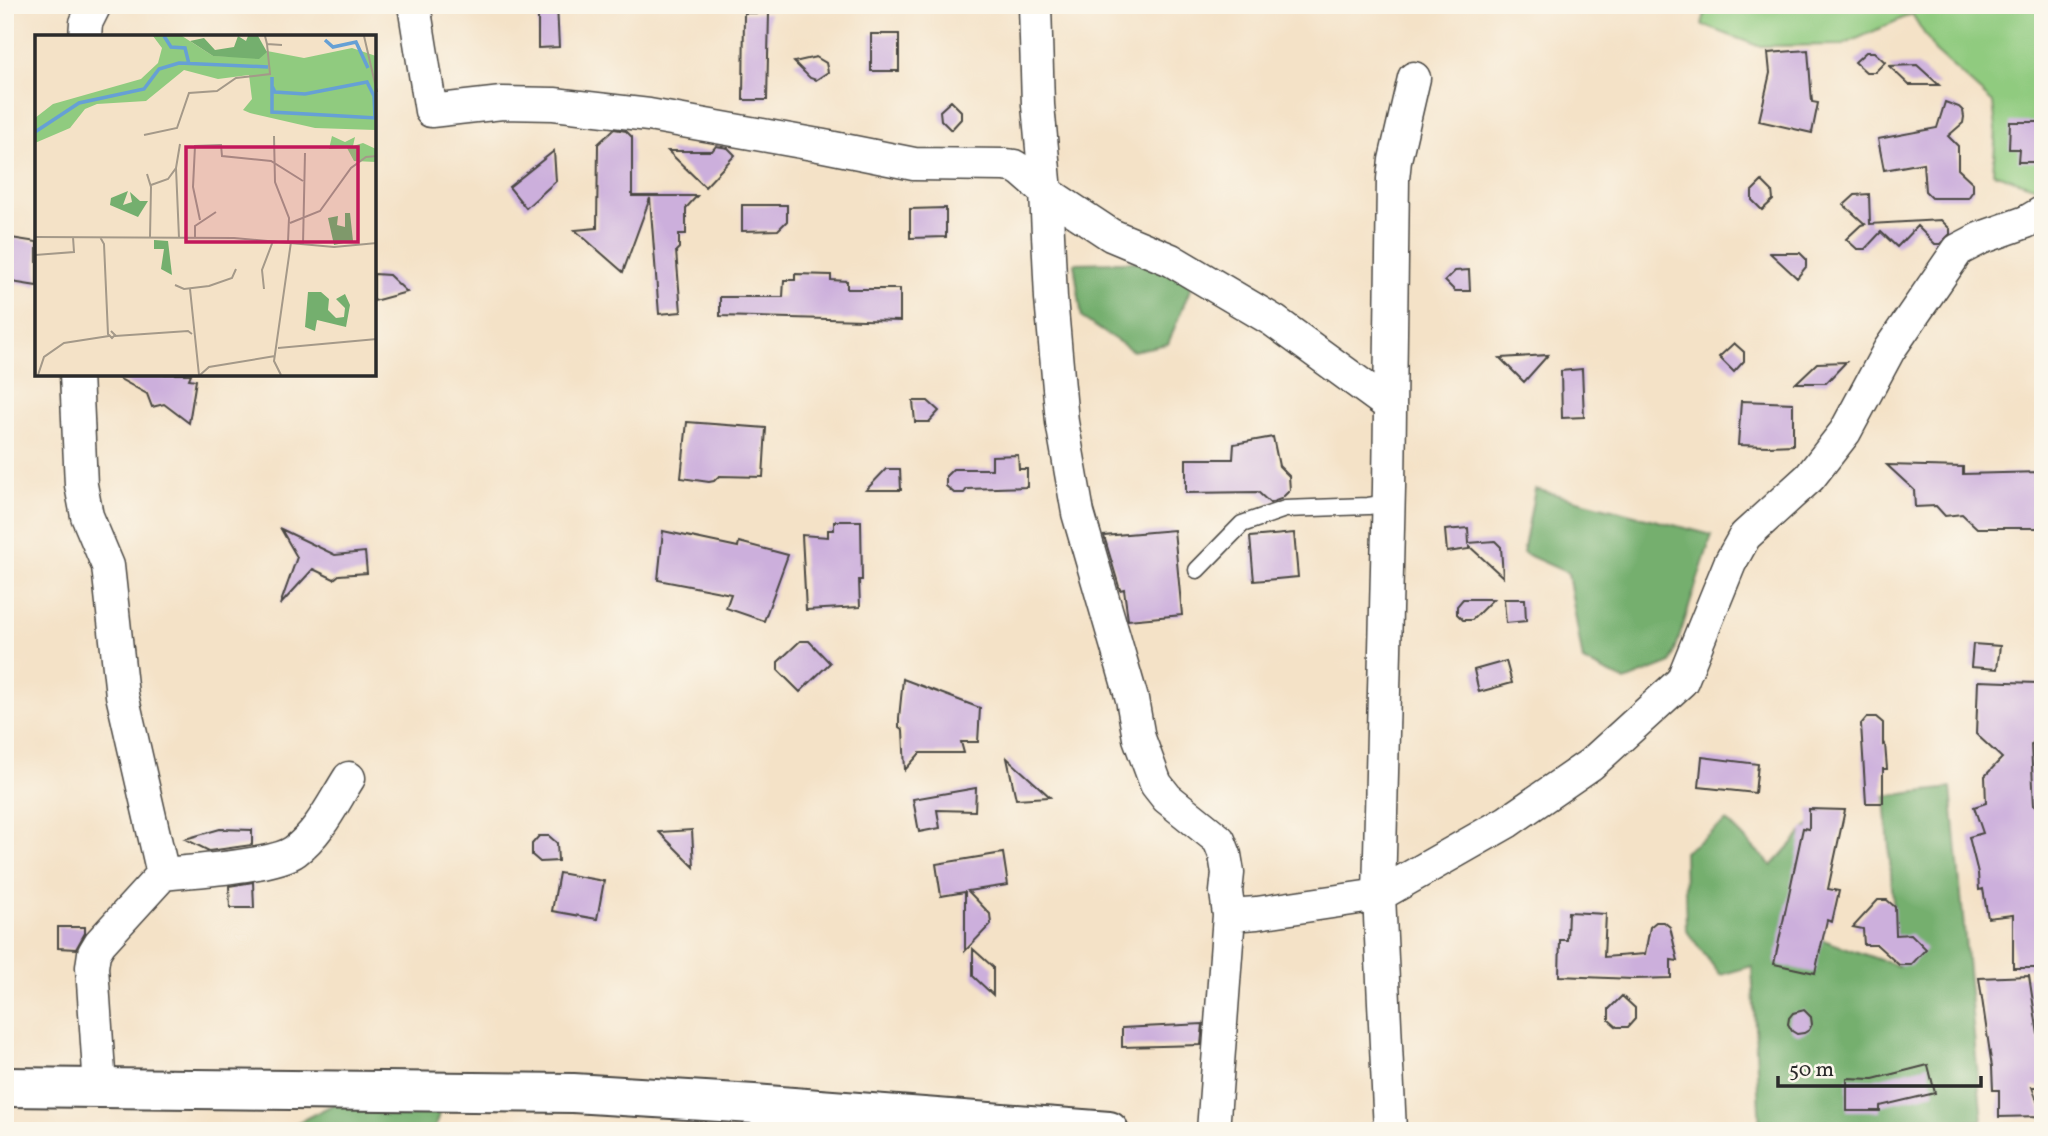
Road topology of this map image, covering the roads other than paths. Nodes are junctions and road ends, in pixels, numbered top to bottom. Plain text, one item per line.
1 (95, 5) edge
2 (415, 5) edge
3 (1035, 5) edge
4 (85, 35) edge
5 (1414, 78) dead end
6 (1046, 192) junction
7 (2043, 212) edge
8 (76, 376) edge
9 (1389, 405) junction
10 (1388, 503) junction
11 (1197, 570) dead end
12 (349, 778) dead end
13 (163, 874) junction
14 (1379, 895) junction
15 (1229, 915) junction
16 (5, 1087) edge
17 (100, 1088) junction
18 (1026, 1127) edge
19 (1109, 1131) edge
20 (1213, 1131) edge
21 (1390, 1131) edge

1 - 4 street
2 - 6 street
3 - 6 street
5 - 9 street
6 - 9 street
6 - 15 street
7 - 14 street
8 - 13 street
9 - 10 street
10 - 11 lane
10 - 14 street
12 - 13 street
13 - 17 street
14 - 15 street
14 - 21 street
15 - 20 street
16 - 17 street
17 - 18 street
18 - 19 street

